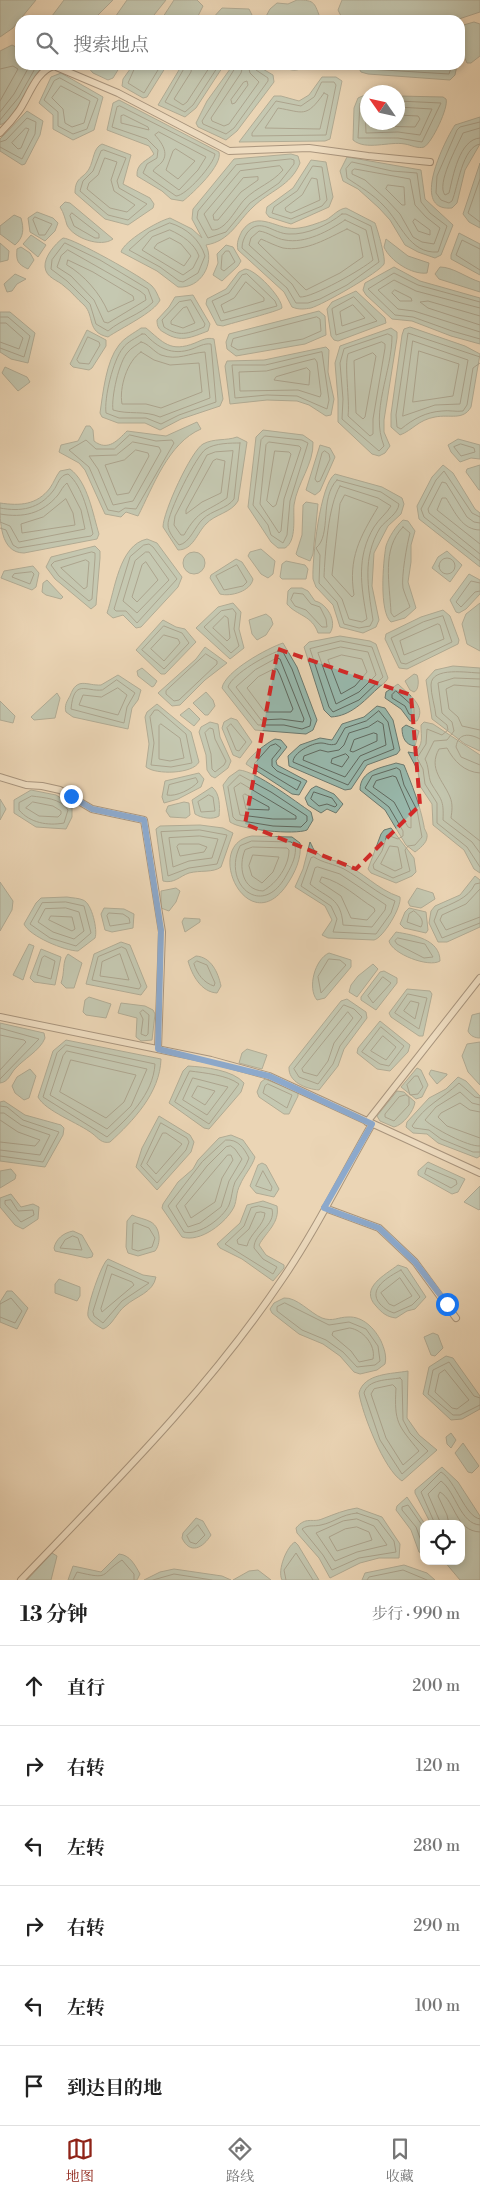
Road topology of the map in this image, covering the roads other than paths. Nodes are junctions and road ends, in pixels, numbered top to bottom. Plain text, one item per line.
1 (46, 70) edge
2 (63, 70) edge
3 (0, 133) edge
4 (430, 162) dead end
5 (0, 777) edge
6 (480, 978) edge
7 (0, 1017) edge
8 (158, 1049) junction
9 (369, 1123) junction
10 (480, 1173) edge
11 (324, 1208) junction
12 (456, 1318) dead end
13 (21, 1580) edge

1 - 3 street
2 - 4 street
5 - 8 street
6 - 9 street
7 - 8 street
8 - 9 street
9 - 10 street
9 - 11 street
11 - 12 street
11 - 13 street

